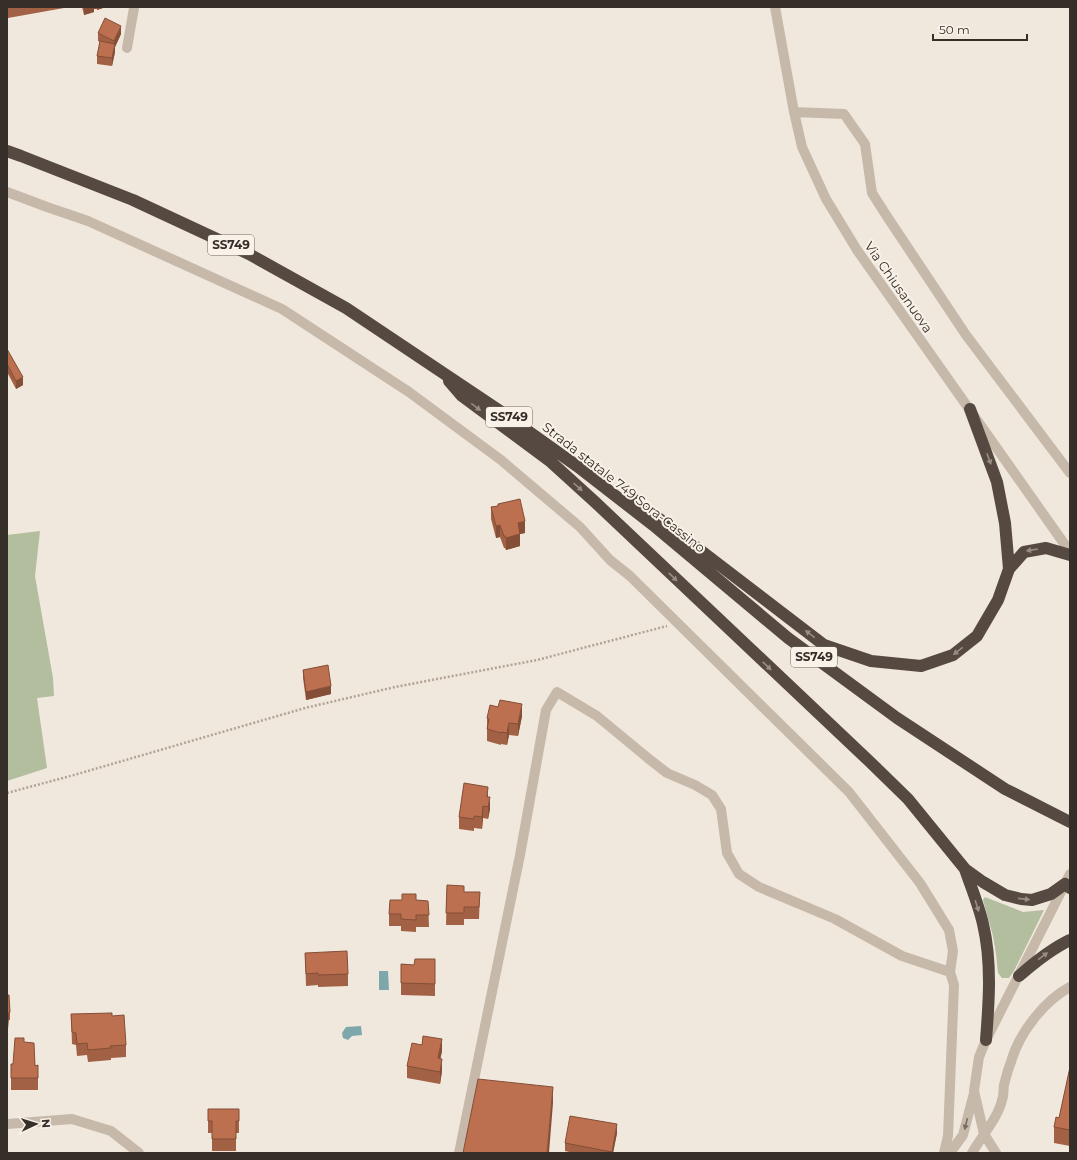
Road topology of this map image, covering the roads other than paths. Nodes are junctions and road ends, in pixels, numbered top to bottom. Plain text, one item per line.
1 (134, 7) edge
2 (775, 7) edge
3 (127, 48) dead end
4 (794, 112) junction
5 (7, 151) edge
6 (7, 192) edge
7 (439, 370) junction
8 (970, 409) junction
9 (577, 466) junction
10 (1070, 473) edge
11 (1070, 552) edge
12 (1070, 555) edge
13 (1009, 569) junction
14 (1070, 822) edge
15 (965, 869) junction
16 (1068, 882) edge
17 (1070, 940) edge
18 (950, 972) junction
19 (1019, 976) junction
20 (1070, 987) edge
21 (986, 1040) junction
22 (974, 1091) junction
23 (7, 1124) edge
24 (984, 1134) junction
25 (140, 1153) edge
26 (459, 1153) edge
27 (944, 1153) edge
28 (950, 1153) edge
29 (972, 1153) edge
30 (996, 1153) edge

1 - 3 street
2 - 4 street, Via Chiusanuova
4 - 8 street, Via Chiusanuova
4 - 10 street
5 - 7 highway, Strada statale 749 Sora-Cassino / SS749
6 - 18 street
7 - 9 highway, Strada statale 749 Sora-Cassino / SS749
7 -> 15 highway
8 - 11 street, Via Chiusanuova
8 -> 13 highway
13 -> 9 highway
9 - 14 highway, Strada statale 749 Sora-Cassino / SS749
12 -> 13 highway
15 -> 16 highway
15 -> 21 highway
16 - 19 street
19 -> 17 highway
18 - 26 street
18 - 27 street
19 - 21 street
20 - 24 street
21 - 22 street
22 - 24 street
22 -> 28 street
23 - 25 street
24 - 29 street
24 - 30 street

